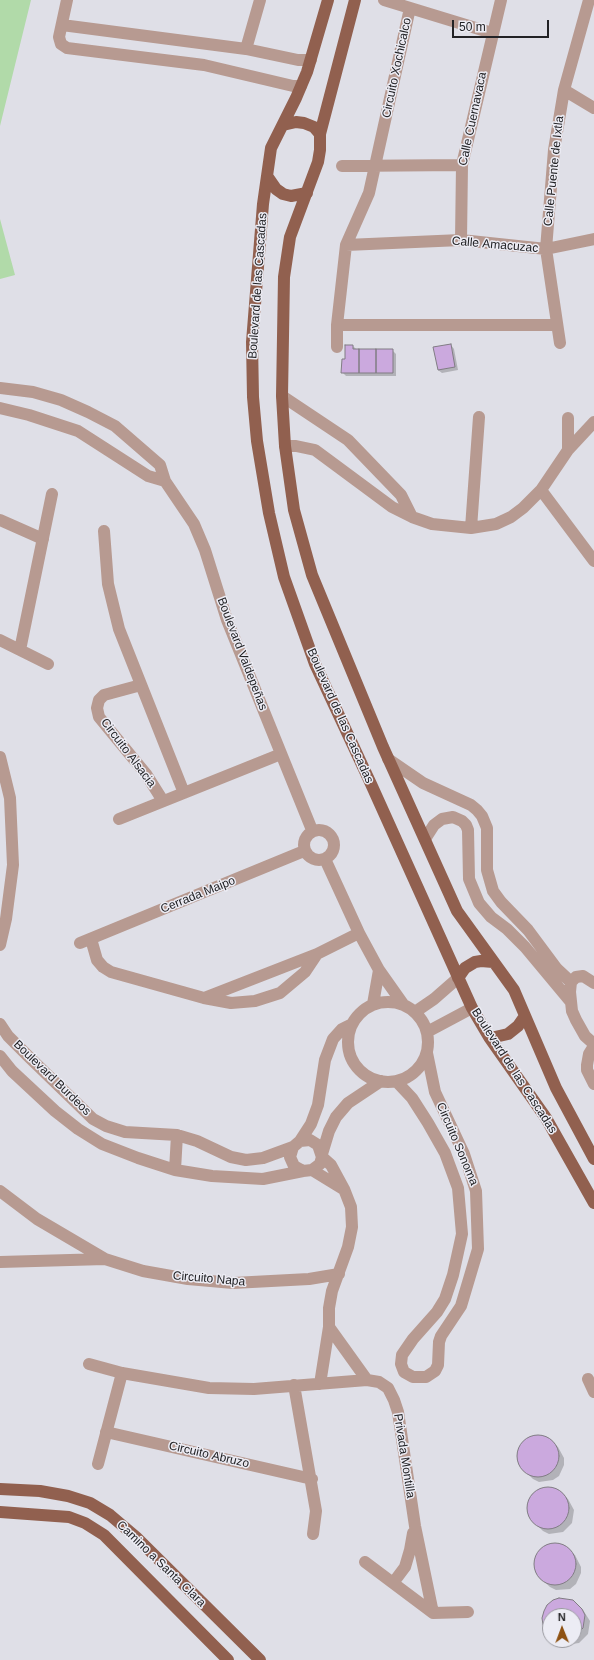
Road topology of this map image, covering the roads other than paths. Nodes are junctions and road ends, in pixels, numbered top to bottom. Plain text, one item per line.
1 (67, 0) edge
2 (260, 0) edge
3 (328, 0) edge
4 (354, 0) edge
5 (384, 0) edge
6 (501, 0) edge
7 (589, 0) edge
8 (410, 8) junction
9 (62, 26) junction
10 (492, 33) junction
11 (208, 44) junction
12 (246, 49) junction
13 (311, 60) junction
14 (204, 65) junction
15 (301, 86) junction
16 (564, 90) junction
17 (594, 108) edge
18 (283, 125) junction
19 (320, 134) junction
20 (376, 165) junction
21 (462, 165) junction
22 (342, 166) dead end
23 (267, 176) junction
24 (307, 193) junction
25 (594, 239) edge
26 (461, 240) junction
27 (346, 245) junction
28 (546, 249) junction
29 (337, 325) junction
30 (557, 325) junction
31 (560, 343) dead end
32 (336, 347) dead end
33 (0, 388) edge
34 (282, 396) junction
35 (0, 408) edge
36 (88, 412) junction
37 (479, 417) dead end
38 (568, 418) dead end
39 (594, 422) edge
40 (78, 431) junction
41 (285, 446) junction
42 (568, 450) junction
43 (165, 481) junction
44 (541, 490) junction
45 (52, 494) dead end
46 (412, 517) junction
47 (0, 520) edge
48 (471, 528) junction
49 (104, 531) dead end
50 (43, 539) junction
51 (594, 561) edge
52 (0, 640) edge
53 (20, 650) junction
54 (48, 664) dead end
55 (141, 685) junction
56 (281, 754) junction
57 (0, 757) edge
58 (388, 759) junction
59 (2, 771) edge
60 (184, 793) junction
61 (163, 801) junction
62 (119, 819) dead end
63 (312, 830) junction
64 (425, 839) junction
65 (304, 851) junction
66 (325, 859) junction
67 (359, 933) junction
68 (0, 945) edge
69 (317, 954) junction
70 (493, 962) junction
71 (379, 970) junction
72 (588, 974) edge
73 (458, 978) junction
74 (571, 982) junction
75 (594, 983) edge
76 (204, 998) junction
77 (570, 1002) junction
78 (373, 1004) junction
79 (403, 1004) junction
80 (472, 1008) junction
81 (415, 1012) junction
82 (525, 1016) junction
83 (0, 1024) edge
84 (352, 1024) junction
85 (427, 1032) junction
86 (489, 1037) junction
87 (594, 1045) edge
88 (427, 1053) junction
89 (0, 1056) edge
90 (381, 1081) junction
91 (396, 1081) junction
92 (594, 1084) edge
93 (177, 1136) junction
94 (296, 1144) junction
95 (322, 1156) junction
96 (594, 1159) edge
97 (175, 1170) junction
98 (308, 1171) junction
99 (344, 1189) junction
100 (0, 1191) edge
101 (594, 1203) edge
102 (105, 1259) junction
103 (0, 1262) edge
104 (338, 1274) junction
105 (329, 1327) junction
106 (89, 1364) dead end
107 (122, 1373) junction
108 (588, 1379) dead end
109 (367, 1380) junction
110 (320, 1384) junction
111 (294, 1386) junction
112 (594, 1392) edge
113 (106, 1432) junction
114 (98, 1464) dead end
115 (312, 1479) junction
116 (0, 1489) edge
117 (0, 1512) edge
118 (415, 1526) junction
119 (313, 1534) dead end
120 (365, 1562) dead end
121 (393, 1583) junction
122 (468, 1612) dead end
123 (433, 1613) junction
124 (228, 1660) edge
125 (260, 1660) edge

1 - 9 street
2 - 12 street
3 - 13 main road, Boulevard de las Cascadas
4 - 19 main road, Boulevard de las Cascadas
5 - 8 street
6 - 10 street, Calle Cuernavaca
7 - 16 street, Calle Puente de Ixtla
8 - 10 street, Circuito Xochicalco
8 - 20 street, Circuito Xochicalco
9 - 11 street
9 - 14 street
10 - 21 street, Calle Cuernavaca
11 - 12 street
11 - 14 street
12 - 13 street
13 - 15 main road, Boulevard de las Cascadas
14 - 15 street
15 - 18 main road, Boulevard de las Cascadas
16 - 17 street
16 - 28 street, Calle Puente de Ixtla
18 - 19 main road
18 - 23 main road, Boulevard de las Cascadas
19 - 24 main road, Boulevard de las Cascadas
20 - 21 street
20 - 22 street
20 - 27 street, Circuito Xochicalco
21 - 26 street, Calle Cuernavaca
23 - 24 main road
23 - 73 main road, Boulevard de las Cascadas
24 - 34 main road, Boulevard de las Cascadas
25 - 28 street, Calle Amacuzac
26 - 27 street, Calle Amacuzac
26 - 28 street, Calle Amacuzac
27 - 29 street, Circuito Xochicalco
28 - 30 street, Calle Puente de Ixtla
29 - 30 street
29 - 32 street, Circuito Xochicalco
30 - 31 street, Calle Puente de Ixtla
33 - 36 street, Boulevard Valdepeñas
34 - 41 main road, Boulevard de las Cascadas
34 - 46 street
35 - 40 street
36 - 40 street
36 - 43 street, Boulevard Valdepeñas
37 - 48 street
38 - 42 street
39 - 42 street
40 - 43 street
41 - 46 street
41 - 58 main road, Boulevard de las Cascadas
42 - 44 street
43 - 56 street, Boulevard Valdepeñas
44 - 48 street
44 - 51 street
45 - 50 street
46 - 48 street
47 - 50 street
49 - 55 street
50 - 53 street
52 - 53 street
53 - 54 street
55 - 60 street
55 - 61 street, Circuito Alsacia
56 - 60 street, Circuito Alsacia
56 - 63 street, Boulevard Valdepeñas
57 - 59 street
58 - 64 main road, Boulevard de las Cascadas
58 - 74 street
59 - 68 street
60 - 61 street, Circuito Alsacia
61 - 62 street, Circuito Alsacia
63 - 65 street
63 - 66 street
64 - 70 main road, Boulevard de las Cascadas
64 - 77 street
65 - 66 street
65 - 76 street, Cerrada Maipo
66 - 67 street
67 - 69 street, Cerrada Maipo
67 - 71 street
69 - 76 street, Cerrada Maipo
69 - 76 street, Cerrada Maipo
70 - 73 main road
70 - 82 main road, Boulevard de las Cascadas
71 - 78 street
71 - 79 street
72 - 74 street
72 - 75 street
73 - 80 main road, Boulevard de las Cascadas
73 - 81 street
74 - 77 street
77 - 87 street
78 - 79 street
78 - 84 street
79 - 81 street
80 - 85 street
80 - 86 main road, Boulevard de las Cascadas
81 - 85 street
82 - 86 main road
82 - 96 main road, Boulevard de las Cascadas
83 - 93 street, Boulevard Burdeos
84 - 90 street
84 - 94 street
85 - 88 street
86 - 101 main road, Boulevard de las Cascadas
87 - 92 street
88 - 91 street
88 - 91 street, Circuito Sonoma
89 - 97 street, Boulevard Burdeos
90 - 91 street
90 - 95 street
93 - 94 street, Boulevard Burdeos
93 - 97 street
94 - 95 street
94 - 98 street
95 - 98 street
95 - 99 street
97 - 98 street, Boulevard Burdeos
98 - 99 street
99 - 104 street
100 - 102 street, Circuito Napa
102 - 103 street, Circuito Napa
102 - 104 street, Circuito Napa
104 - 105 street
105 - 109 street
105 - 110 street
106 - 107 street
107 - 111 street
107 - 113 street
108 - 112 street
109 - 110 street
109 - 118 street, Privada Montilla
110 - 111 street
111 - 115 street
113 - 114 street
113 - 115 street, Circuito Abruzo
115 - 119 street
116 - 125 main road, Camino a Santa Clara
117 - 124 main road, Camino a Santa Clara
118 - 121 street, Privada Montilla
118 - 123 street, Privada Montilla
120 - 121 street
121 - 123 street
122 - 123 street

